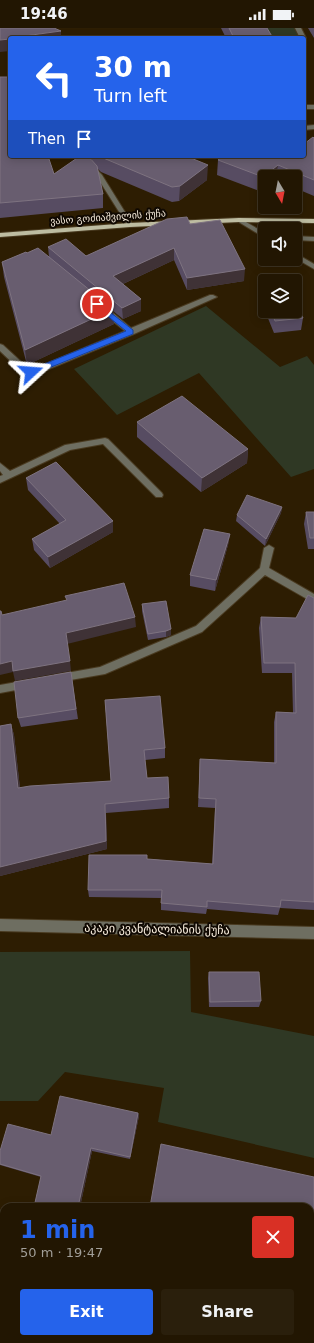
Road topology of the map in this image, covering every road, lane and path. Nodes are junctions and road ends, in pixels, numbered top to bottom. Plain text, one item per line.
1 (82, 158) edge
2 (239, 220) junction
3 (314, 221) edge
4 (130, 224) junction
5 (258, 232) edge
6 (0, 235) edge
7 (302, 238) edge
8 (314, 239) edge
9 (302, 260) edge
10 (314, 268) edge
11 (213, 297) dead end
12 (95, 302) edge
13 (131, 332) junction
14 (0, 347) edge
15 (0, 466) edge
16 (9, 475) junction
17 (0, 480) edge
18 (159, 495) dead end
19 (269, 548) dead end
20 (264, 570) junction
21 (314, 599) edge
22 (0, 689) edge
23 (0, 925) edge
24 (314, 933) edge

1 - 4 street
2 - 3 main road, ვასო გოძიაშვილის ქუჩა
2 - 4 main road, ვასო გოძიაშვილის ქუჩა
2 - 5 street
4 - 6 main road, ვასო გოძიაშვილის ქუჩა
7 - 8 street
9 - 10 street
11 - 13 street
12 - 13 street
13 - 14 street
15 - 16 street
16 - 17 street
16 - 18 street
19 - 20 street
20 - 21 street
20 - 22 street
23 - 24 street, აკაკი კვანტალიანის ქუჩა

